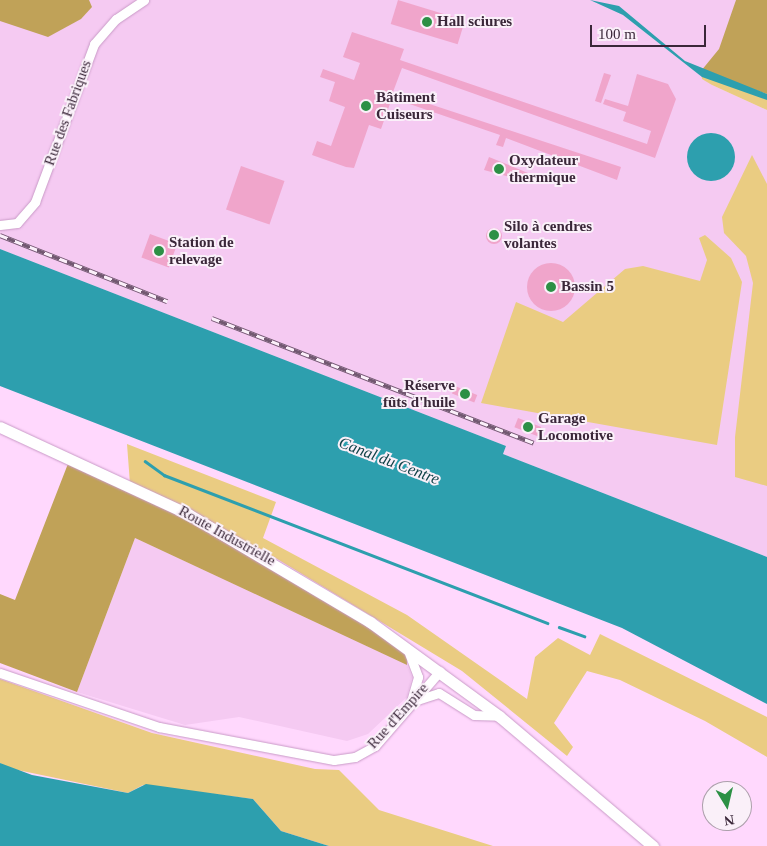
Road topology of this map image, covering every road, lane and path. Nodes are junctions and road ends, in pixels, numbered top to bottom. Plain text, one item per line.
1 (144, 0) edge
2 (0, 225) edge
3 (0, 427) edge
4 (407, 648) junction
5 (440, 671) junction
6 (0, 673) edge
7 (411, 702) junction
8 (499, 716) junction
9 (653, 846) edge

1 - 2 street, Rue des Fabriques
3 - 4 main road, Route Industrielle
4 - 5 main road, Route Industrielle
4 - 7 street
5 - 7 street, Rue d'Empire
5 - 8 main road, Rue d'Empire
6 - 7 street, Rue d'Empire
7 - 8 street
8 - 9 main road, Rue d'Empire

